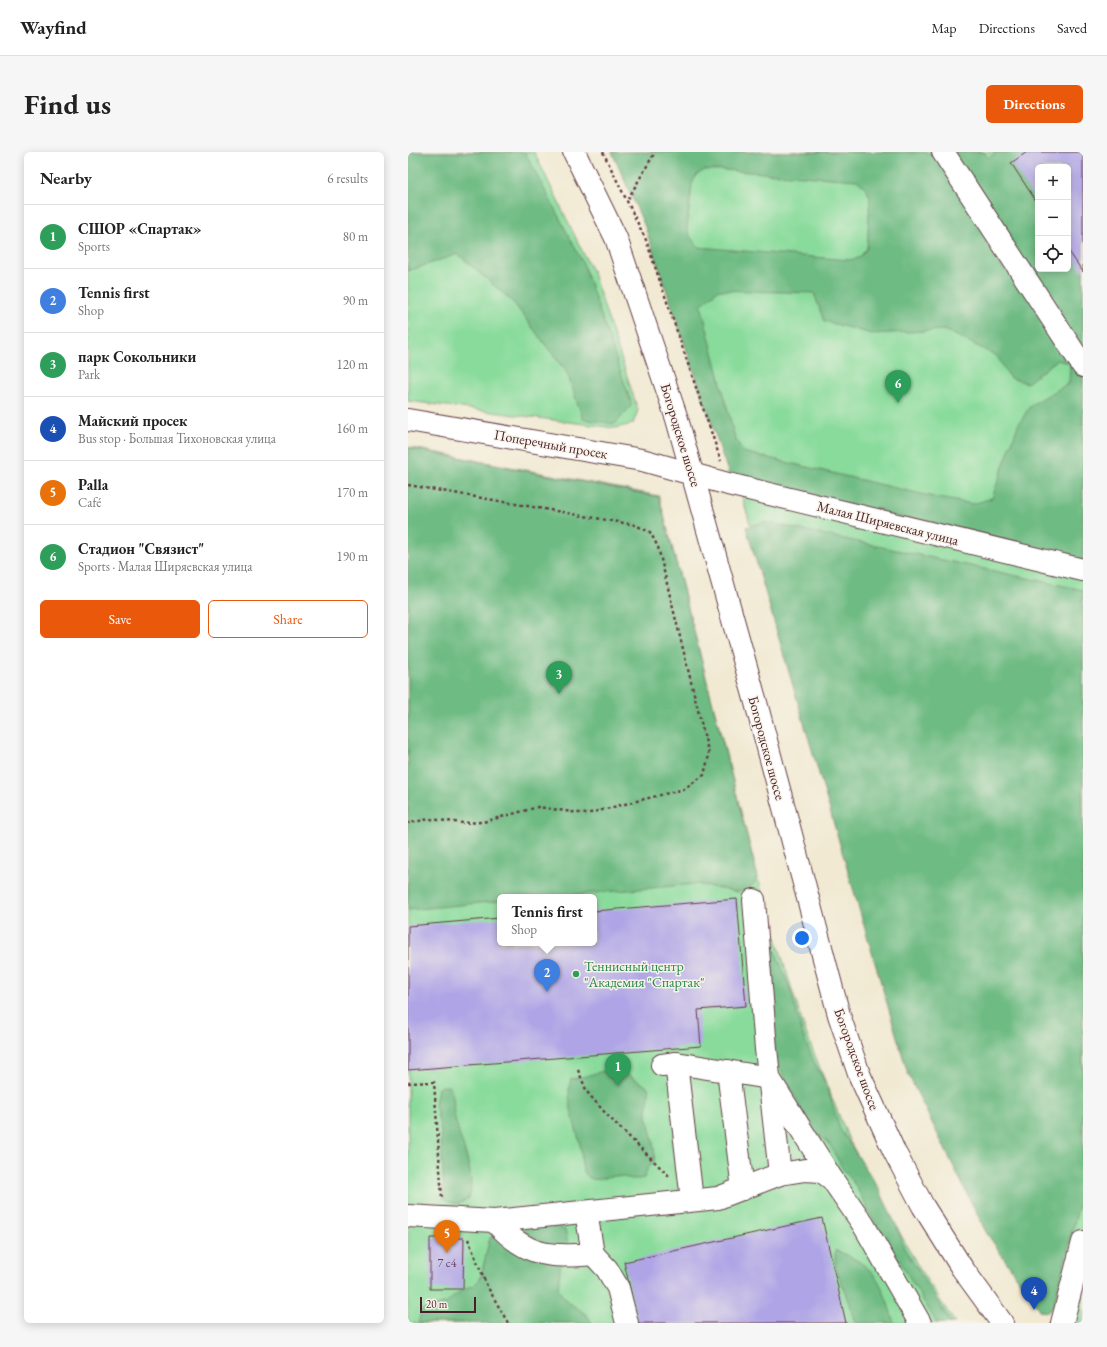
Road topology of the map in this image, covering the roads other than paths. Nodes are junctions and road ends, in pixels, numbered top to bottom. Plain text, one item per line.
1 (574, 152) edge
2 (943, 152) edge
3 (1082, 362) edge
4 (408, 420) edge
5 (693, 474) junction
6 (1083, 570) edge
7 (754, 900) dead end
8 (728, 1071) junction
9 (769, 1078) junction
10 (780, 1174) junction
11 (832, 1179) junction
12 (743, 1189) junction
13 (692, 1200) junction
14 (586, 1212) junction
15 (408, 1216) edge
16 (494, 1221) junction
17 (1083, 1242) edge
18 (593, 1254) junction
19 (627, 1323) edge
20 (920, 1323) edge
21 (1002, 1323) edge
22 (1062, 1323) edge

1 - 5 main road, Богородское шоссе
2 - 3 main road
4 - 5 main road, Поперечный просек
5 - 6 main road, Малая Ширяевская улица
5 - 21 main road, Богородское шоссе
7 - 9 main road
8 - 9 main road
8 - 12 main road
8 - 13 main road
9 - 10 main road
9 - 11 main road
10 - 11 main road
10 - 12 main road
11 - 20 main road
12 - 13 main road
13 - 14 main road
14 - 16 main road
14 - 18 main road
15 - 16 main road
16 - 18 main road
17 - 22 main road
18 - 19 main road

